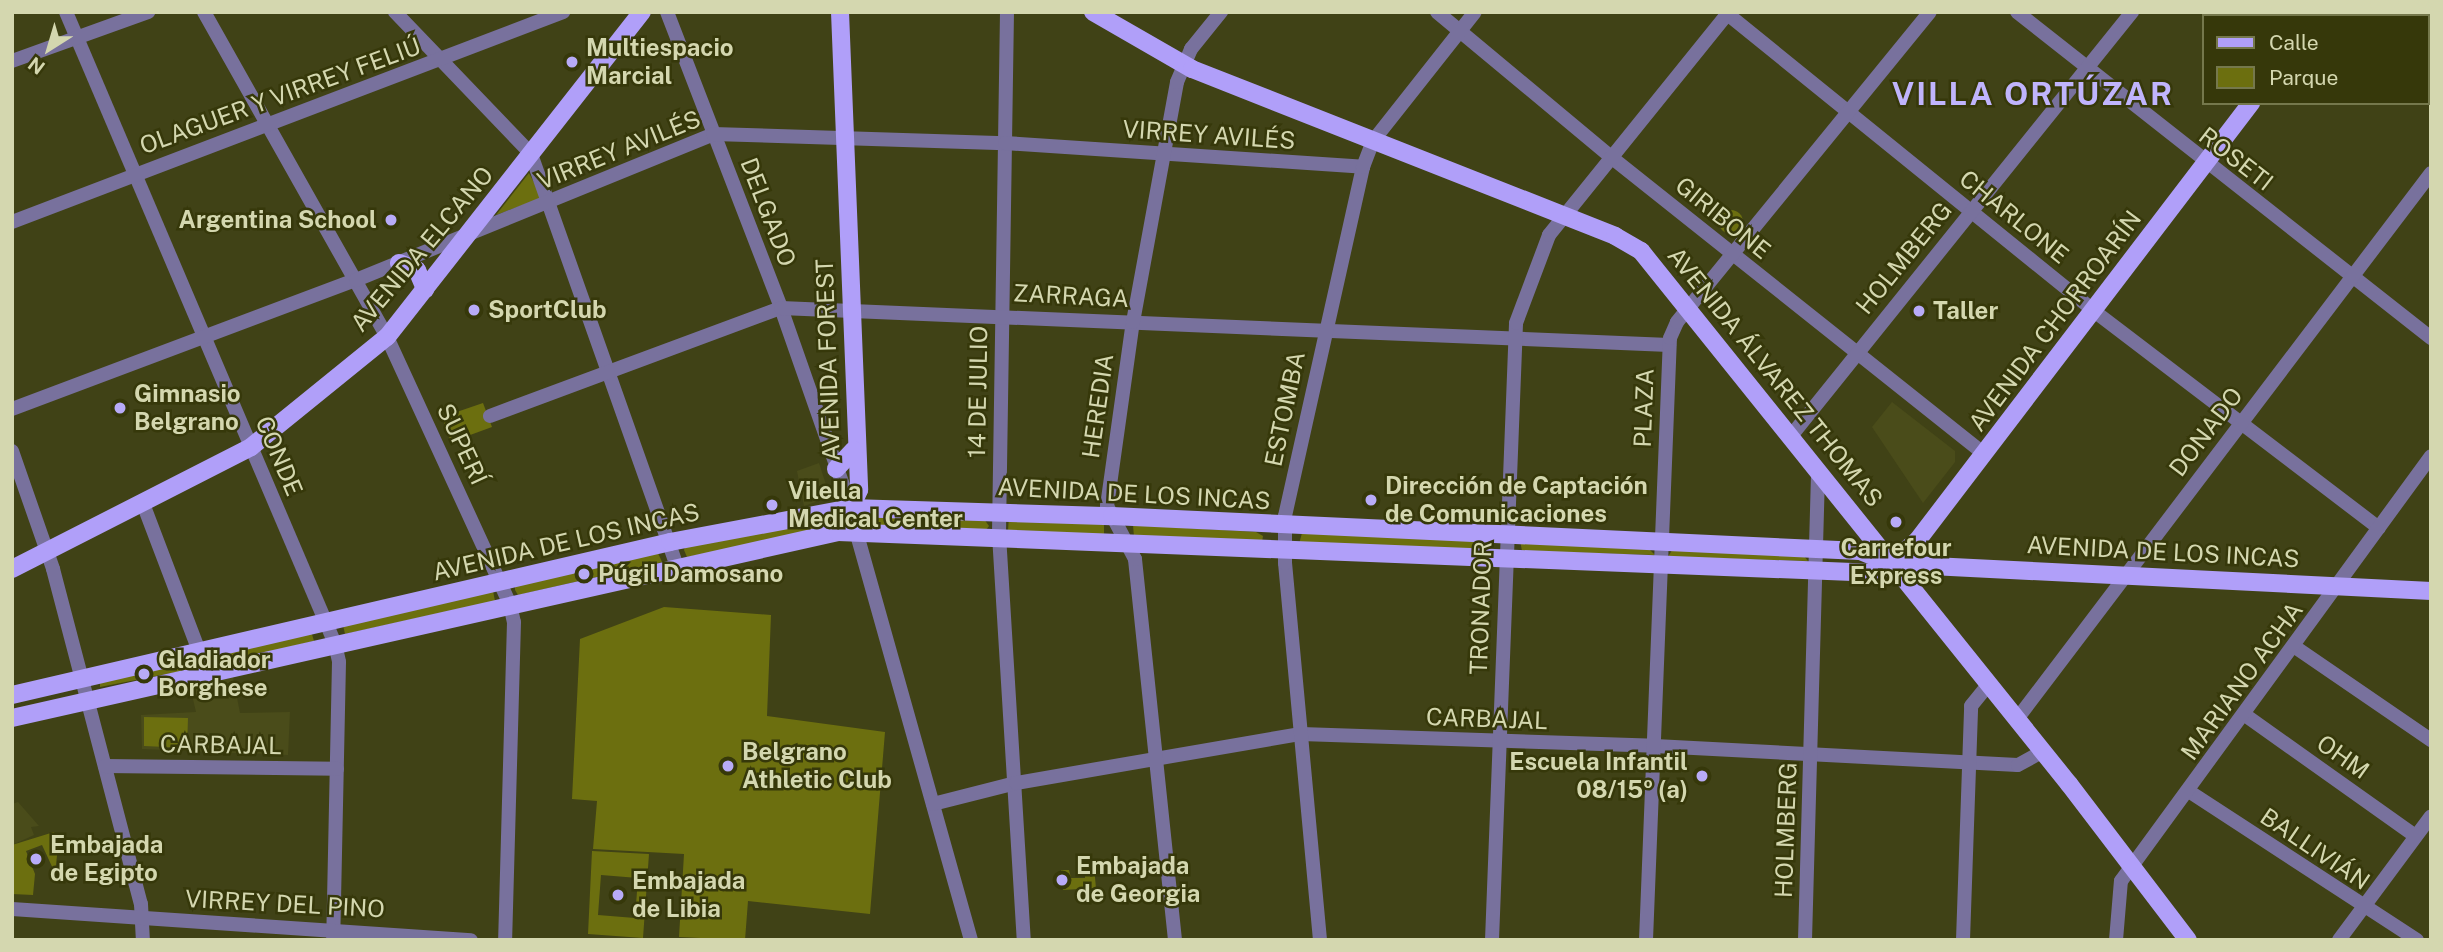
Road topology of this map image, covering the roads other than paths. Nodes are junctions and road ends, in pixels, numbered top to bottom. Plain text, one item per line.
1 (66, 12) edge
2 (148, 12) edge
3 (204, 12) edge
4 (395, 12) edge
5 (563, 12) edge
6 (642, 12) edge
7 (667, 12) edge
8 (840, 12) edge
9 (1007, 12) edge
10 (1093, 12) edge
11 (1222, 12) edge
12 (1437, 12) edge
13 (1475, 12) edge
14 (1930, 12) edge
15 (2017, 12) edge
16 (2132, 12) edge
17 (1727, 13) edge
18 (1460, 31) junction
19 (77, 38) junction
20 (440, 60) junction
21 (12, 61) edge
22 (1183, 65) junction
23 (2086, 69) junction
24 (2249, 105) edge
25 (1850, 113) junction
26 (267, 125) junction
27 (713, 134) junction
28 (843, 139) junction
29 (1373, 141) junction
30 (1004, 143) junction
31 (531, 154) junction
32 (1164, 155) junction
33 (1611, 157) junction
34 (2204, 164) junction
35 (1363, 167) junction
36 (2431, 173) edge
37 (134, 174) junction
38 (552, 202) junction
39 (1971, 212) junction
40 (1563, 217) junction
41 (12, 222) edge
42 (466, 237) junction
43 (1734, 256) junction
44 (399, 263) junction
45 (2352, 277) junction
46 (356, 280) junction
47 (425, 289) junction
48 (1690, 307) junction
49 (781, 308) junction
50 (850, 310) junction
51 (2094, 311) junction
52 (1002, 315) junction
53 (1133, 322) junction
54 (1325, 332) junction
55 (387, 337) junction
56 (1513, 338) junction
57 (2431, 338) edge
58 (204, 339) junction
59 (1669, 345) junction
60 (1855, 354) junction
61 (612, 373) junction
62 (12, 409) edge
63 (490, 416) dead end
64 (2240, 425) junction
65 (1791, 436) junction
66 (251, 447) junction
67 (854, 450) junction
68 (12, 451) edge
69 (1984, 454) junction
70 (2431, 456) edge
71 (836, 469) junction
72 (1818, 470) junction
73 (142, 501) junction
74 (851, 509) junction
75 (999, 512) junction
76 (1112, 516) junction
77 (1284, 525) junction
78 (2379, 528) junction
79 (856, 531) junction
80 (1507, 533) junction
81 (999, 535) junction
82 (670, 542) junction
83 (1662, 542) junction
84 (1126, 543) junction
85 (1816, 549) junction
86 (48, 551) junction
87 (1284, 551) junction
88 (1506, 558) junction
89 (1892, 564) junction
90 (1661, 565) junction
91 (678, 568) junction
92 (12, 569) edge
93 (1815, 572) junction
94 (2126, 574) junction
95 (500, 583) junction
96 (2338, 586) junction
97 (2431, 591) edge
98 (510, 605) junction
99 (323, 622) junction
100 (335, 644) junction
101 (2295, 647) junction
102 (200, 650) junction
103 (206, 673) junction
104 (82, 678) junction
105 (1989, 684) junction
106 (12, 695) edge
107 (87, 701) junction
108 (2245, 715) junction
109 (12, 718) edge
110 (2017, 719) junction
111 (1301, 734) junction
112 (2431, 740) edge
113 (1498, 744) junction
114 (1655, 746) junction
115 (2043, 751) junction
116 (1811, 755) junction
117 (1153, 760) junction
118 (1967, 762) junction
119 (105, 766) junction
120 (337, 769) junction
121 (1016, 783) junction
122 (2190, 792) junction
123 (933, 804) junction
124 (2431, 816) edge
125 (2415, 836) junction
126 (2132, 867) junction
127 (2363, 908) junction
128 (12, 909) edge
129 (143, 918) junction
130 (333, 934) edge
131 (143, 940) edge
132 (471, 940) edge
133 (505, 940) edge
134 (971, 940) edge
135 (1024, 940) edge
136 (1175, 940) edge
137 (1320, 940) edge
138 (1492, 940) edge
139 (1646, 940) edge
140 (1805, 940) edge
141 (1963, 940) edge
142 (2116, 940) edge
143 (2188, 940) edge
144 (2339, 940) edge
145 (2417, 940) edge

1 - 19 street, CONDE
2 - 19 street
3 - 26 street, SUPERÍ
4 - 20 street
5 - 20 street, OLAGUER Y VIRREY FELIÚ
6 - 31 main road, AVENIDA ELCANO
7 - 27 street, DELGADO
8 - 28 main road, AVENIDA FOREST
9 - 30 street, 14 DE JULIO
10 - 22 main road, AVENIDA ÁLVAREZ THOMAS
11 - 22 street, HEREDIA
12 - 18 street, GIRIBONE
13 - 18 street, ESTOMBA
14 - 25 street, PLAZA
15 - 23 street, ROSETI
16 - 23 street, HOLMBERG
17 - 25 street, CHARLONE
17 - 33 street, TRONADOR
18 - 29 street, ESTOMBA
18 - 33 street, GIRIBONE
19 - 21 street
19 - 37 street, CONDE
20 - 26 street, OLAGUER Y VIRREY FELIÚ
20 - 31 street
22 - 29 main road, AVENIDA ÁLVAREZ THOMAS
22 - 32 street, HEREDIA
23 - 34 street, ROSETI
23 - 39 street, HOLMBERG
24 - 34 main road, AVENIDA CHORROARÍN
25 - 39 street, CHARLONE
25 - 43 street, PLAZA
26 - 37 street, OLAGUER Y VIRREY FELIÚ
26 - 46 street, SUPERÍ
27 - 28 street, VIRREY AVILÉS
27 - 38 street, VIRREY AVILÉS
27 - 49 street, DELGADO
28 - 30 street, VIRREY AVILÉS
28 - 50 main road, AVENIDA FOREST
29 - 35 street, ESTOMBA
29 - 40 main road, AVENIDA ÁLVAREZ THOMAS
30 - 32 street, VIRREY AVILÉS
30 - 52 street, 14 DE JULIO
31 - 38 street
31 - 42 main road, AVENIDA ELCANO
32 - 35 street, VIRREY AVILÉS
32 - 53 street, HEREDIA
33 - 40 street, TRONADOR
33 - 43 street, GIRIBONE
34 - 45 street, ROSETI
34 - 51 main road, AVENIDA CHORROARÍN
35 - 54 street, ESTOMBA
36 - 45 street, DONADO
37 - 41 street, OLAGUER Y VIRREY FELIÚ
37 - 58 street, CONDE
38 - 42 street, VIRREY AVILÉS
38 - 61 street
39 - 51 street, CHARLONE
39 - 60 street, HOLMBERG
40 - 48 main road, AVENIDA ÁLVAREZ THOMAS
40 - 56 street, TRONADOR
42 - 44 street, VIRREY AVILÉS
42 - 47 main road, AVENIDA ELCANO
43 - 48 street, PLAZA
43 - 60 street, GIRIBONE
44 - 46 street, VIRREY AVILÉS
44 - 47 main road
45 - 57 street, ROSETI
45 - 64 street, DONADO
46 - 55 street, SUPERÍ
46 - 58 street, VIRREY AVILÉS
47 - 55 main road, AVENIDA ELCANO
48 - 59 street, PLAZA
48 - 65 main road, AVENIDA ÁLVAREZ THOMAS
49 - 50 street, ZARRAGA
49 - 61 street, ZARRAGA
49 - 71 street, DELGADO
50 - 52 street, ZARRAGA
50 - 67 main road, AVENIDA FOREST
51 - 64 street, CHARLONE
51 - 69 main road, AVENIDA CHORROARÍN
52 - 53 street, ZARRAGA
52 - 75 street, 14 DE JULIO
53 - 54 street, ZARRAGA
53 - 76 street, HEREDIA
54 - 56 street, ZARRAGA
54 - 77 street, ESTOMBA
55 - 66 main road, AVENIDA ELCANO
55 - 95 street, SUPERÍ
56 - 59 street, ZARRAGA
56 - 80 street, TRONADOR
58 - 62 street, VIRREY AVILÉS
58 - 66 street, CONDE
59 - 83 street, PLAZA
60 - 65 street, HOLMBERG
60 - 69 street, GIRIBONE
61 - 63 street, ZARRAGA
61 - 82 street
64 - 78 street, CHARLONE
64 - 94 street, DONADO
65 - 72 main road, AVENIDA ÁLVAREZ THOMAS
66 - 73 main road, AVENIDA ELCANO
66 - 99 street, CONDE
67 - 71 main road
67 - 74 main road, AVENIDA FOREST
68 - 86 street
69 - 89 main road, AVENIDA CHORROARÍN
70 - 78 street, MARIANO ACHA
71 - 74 street, DELGADO
72 - 85 street, HOLMBERG
72 - 89 main road, AVENIDA ÁLVAREZ THOMAS
73 - 86 main road, AVENIDA ELCANO
73 - 102 street
74 - 75 main road, AVENIDA DE LOS INCAS
74 - 79 main road, AVENIDA FOREST
74 - 82 main road, AVENIDA DE LOS INCAS
75 - 76 main road, AVENIDA DE LOS INCAS
75 - 81 street, 14 DE JULIO
76 - 77 main road, AVENIDA DE LOS INCAS
76 - 84 street, HEREDIA
77 - 80 main road, AVENIDA DE LOS INCAS
77 - 87 street, ESTOMBA
78 - 96 street, MARIANO ACHA
79 - 81 main road, AVENIDA DE LOS INCAS
79 - 91 main road, AVENIDA DE LOS INCAS
79 - 123 street, AVENIDA FOREST
80 - 83 main road, AVENIDA DE LOS INCAS
80 - 88 street, TRONADOR
81 - 84 main road, AVENIDA DE LOS INCAS
81 - 121 street, 14 DE JULIO
82 - 91 street
82 - 95 main road, AVENIDA DE LOS INCAS
83 - 85 main road, AVENIDA DE LOS INCAS
83 - 90 street, PLAZA
84 - 87 main road, AVENIDA DE LOS INCAS
84 - 117 street, HEREDIA
85 - 89 main road, AVENIDA DE LOS INCAS
85 - 93 street, HOLMBERG
86 - 92 main road, AVENIDA ELCANO
86 - 104 street
87 - 88 main road, AVENIDA DE LOS INCAS
87 - 111 street, ESTOMBA
88 - 90 main road, AVENIDA DE LOS INCAS
88 - 113 street, TRONADOR
89 - 93 main road, AVENIDA DE LOS INCAS
89 - 94 main road, AVENIDA DE LOS INCAS
89 - 105 main road, AVENIDA ÁLVAREZ THOMAS
90 - 93 main road, AVENIDA DE LOS INCAS
90 - 114 street, PLAZA
91 - 98 main road, AVENIDA DE LOS INCAS
93 - 116 street, HOLMBERG
94 - 96 main road, AVENIDA DE LOS INCAS
94 - 110 street, DONADO
95 - 98 street, SUPERÍ
95 - 99 main road, AVENIDA DE LOS INCAS
96 - 97 main road, AVENIDA DE LOS INCAS
96 - 101 street, MARIANO ACHA
98 - 100 main road, AVENIDA DE LOS INCAS
98 - 133 street, SUPERÍ
99 - 100 street, CONDE
99 - 102 main road, AVENIDA DE LOS INCAS
100 - 103 main road, AVENIDA DE LOS INCAS
100 - 120 street, CONDE
101 - 108 street, MARIANO ACHA
101 - 112 street
102 - 103 street
102 - 104 main road, AVENIDA DE LOS INCAS
103 - 107 main road, AVENIDA DE LOS INCAS
104 - 106 main road, AVENIDA DE LOS INCAS
104 - 107 street
105 - 110 main road, AVENIDA ÁLVAREZ THOMAS
105 - 118 street
107 - 109 main road, AVENIDA DE LOS INCAS
107 - 119 street
108 - 122 street, MARIANO ACHA
108 - 125 street, OHM
110 - 115 main road, AVENIDA ÁLVAREZ THOMAS
111 - 113 street, CARBAJAL
111 - 117 street, CARBAJAL
111 - 137 street, ESTOMBA
113 - 114 street, CARBAJAL
113 - 138 street, TRONADOR
114 - 116 street, CARBAJAL
114 - 139 street, PLAZA
115 - 118 street, CARBAJAL
115 - 126 main road, AVENIDA ÁLVAREZ THOMAS
116 - 118 street, CARBAJAL
116 - 140 street, HOLMBERG
117 - 121 street, CARBAJAL
117 - 136 street, HEREDIA
118 - 141 street
119 - 120 street, CARBAJAL
119 - 129 street
120 - 130 street, CONDE
121 - 123 street, CARBAJAL
121 - 135 street, 14 DE JULIO
122 - 126 street, MARIANO ACHA
122 - 127 street, BALLIVIÁN
123 - 134 street, AVENIDA FOREST
124 - 125 street
125 - 127 street
126 - 142 street, MARIANO ACHA
126 - 143 main road, AVENIDA ÁLVAREZ THOMAS
127 - 144 street
127 - 145 street, BALLIVIÁN
128 - 129 street, VIRREY DEL PINO
129 - 130 street, VIRREY DEL PINO
129 - 131 street
130 - 132 street, VIRREY DEL PINO

